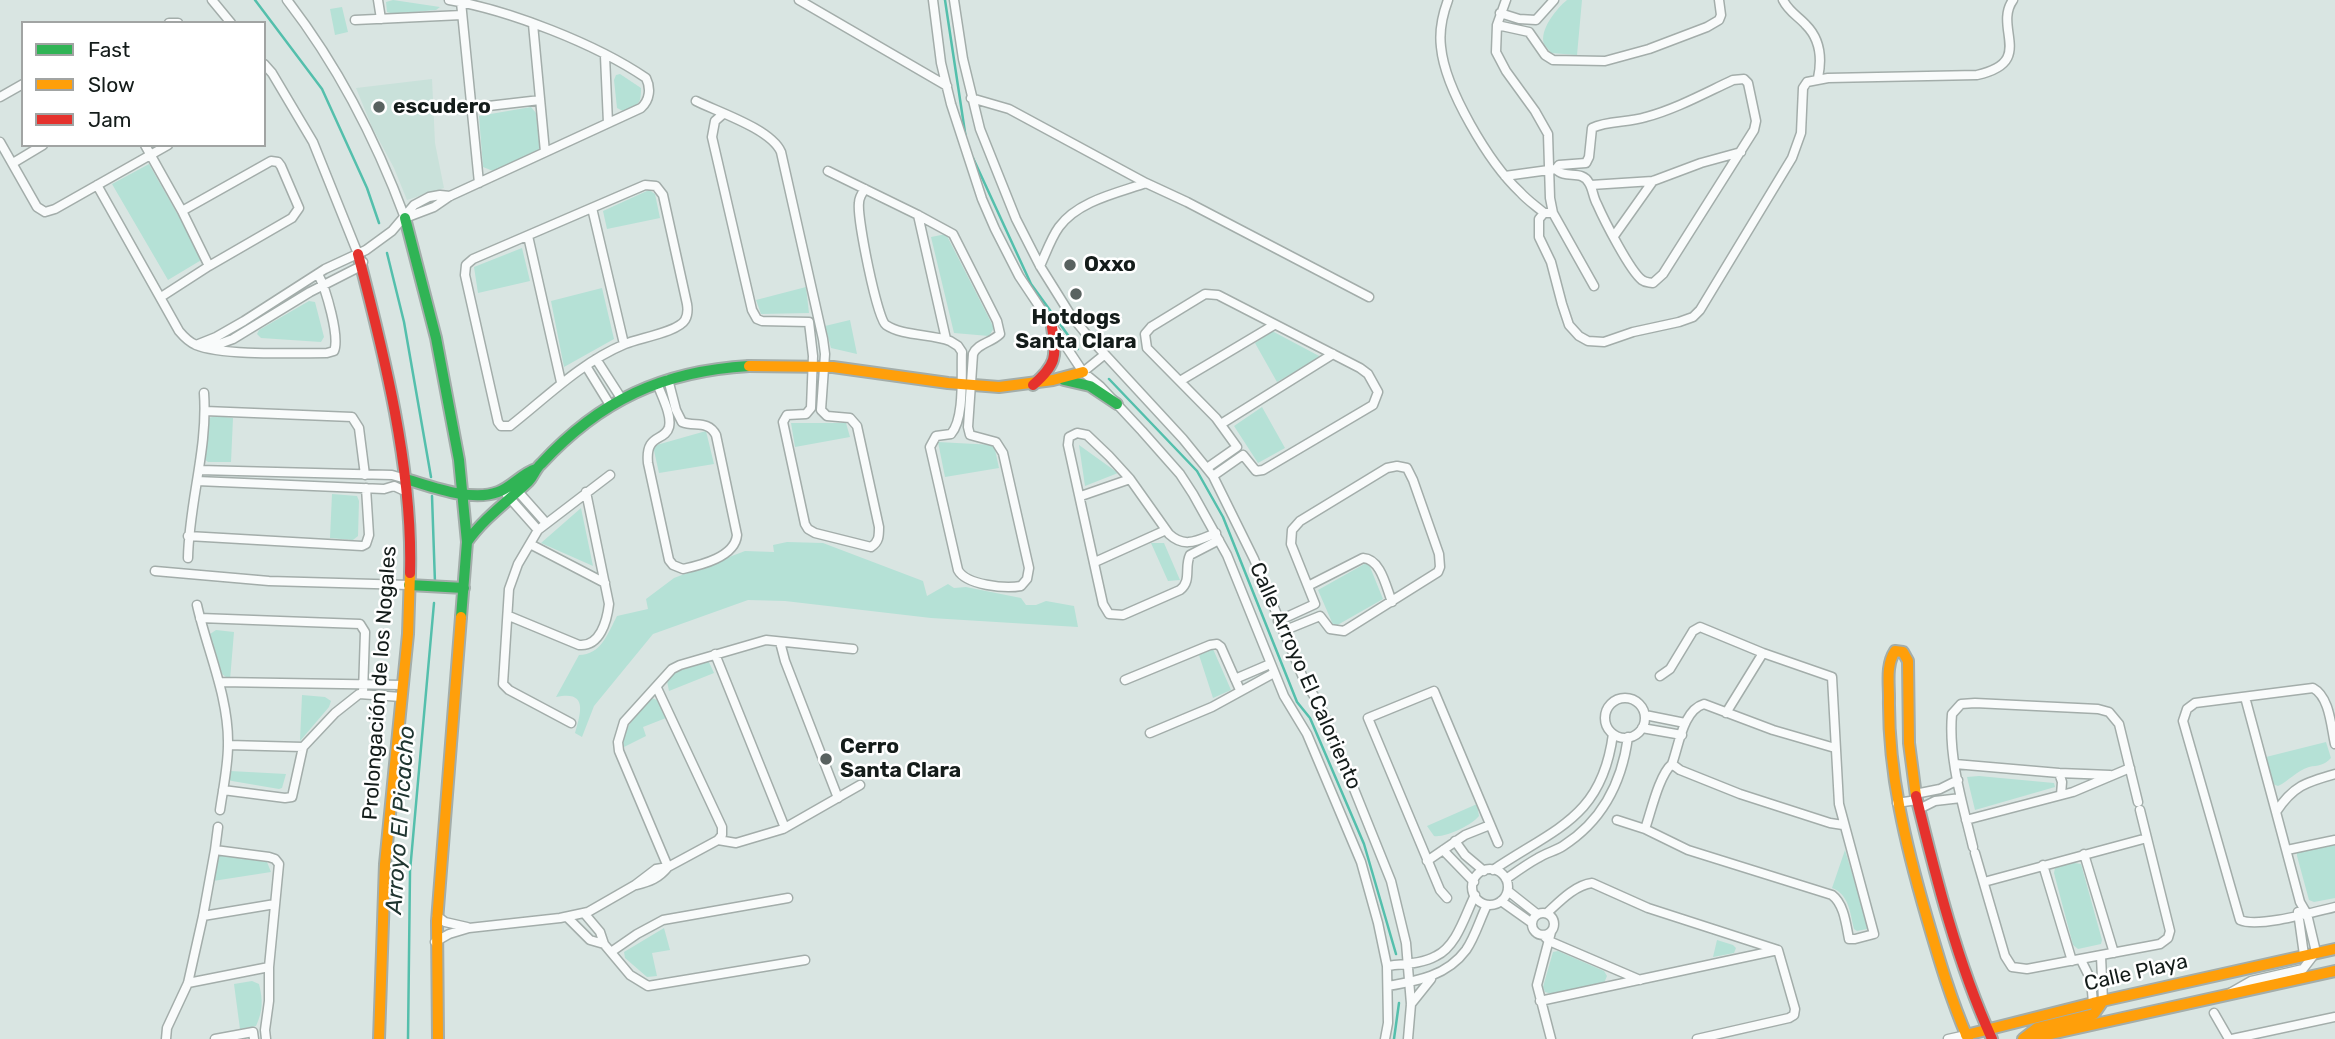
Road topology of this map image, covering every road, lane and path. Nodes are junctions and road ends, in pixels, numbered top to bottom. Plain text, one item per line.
1 (212, 0) edge
2 (287, 0) edge
3 (378, 0) edge
4 (449, 0) edge
5 (799, 0) edge
6 (933, 0) edge
7 (954, 0) edge
8 (1448, 0) edge
9 (1506, 0) edge
10 (1554, 0) edge
11 (1719, 0) edge
12 (1783, 0) edge
13 (2013, 0) edge
14 (461, 2) junction
15 (1500, 12) junction
16 (462, 15) junction
17 (381, 19) junction
18 (355, 20) dead end
19 (228, 21) edge
20 (533, 24) junction
21 (1497, 25) junction
22 (605, 56) junction
23 (266, 66) edge
24 (1818, 78) junction
25 (21, 85) edge
26 (947, 86) junction
27 (0, 97) edge
28 (971, 98) junction
29 (540, 100) junction
30 (695, 102) dead end
31 (471, 108) junction
32 (723, 114) junction
33 (608, 123) junction
34 (0, 142) edge
35 (40, 147) edge
36 (146, 147) edge
37 (164, 147) edge
38 (545, 152) junction
39 (1741, 152) junction
40 (150, 155) junction
41 (13, 163) junction
42 (828, 171) dead end
43 (1556, 172) junction
44 (1505, 176) junction
45 (1653, 181) junction
46 (479, 183) junction
47 (1146, 183) junction
48 (97, 185) junction
49 (1591, 185) junction
50 (865, 189) junction
51 (592, 208) junction
52 (182, 211) junction
53 (1549, 213) junction
54 (918, 215) junction
55 (405, 218) junction
56 (528, 236) junction
57 (1614, 236) junction
58 (362, 252) junction
59 (209, 266) junction
60 (361, 266) junction
61 (1040, 266) junction
62 (318, 274) junction
63 (323, 284) junction
64 (1594, 286) dead end
65 (162, 297) junction
66 (1369, 297) dead end
67 (278, 306) junction
68 (818, 318) junction
69 (809, 322) junction
70 (1274, 324) junction
71 (1052, 327) junction
72 (946, 339) junction
73 (624, 344) junction
74 (196, 345) junction
75 (208, 348) junction
76 (1333, 354) junction
77 (1104, 355) junction
78 (596, 359) junction
79 (586, 366) junction
80 (818, 366) junction
81 (1083, 372) junction
82 (1061, 379) junction
83 (663, 381) junction
84 (1180, 381) junction
85 (561, 382) junction
86 (1032, 385) junction
87 (965, 386) junction
88 (204, 393) dead end
89 (621, 398) junction
90 (1117, 404) junction
91 (610, 405) junction
92 (205, 411) junction
93 (1221, 424) junction
94 (1240, 451) junction
95 (403, 466) junction
96 (1207, 468) junction
97 (199, 470) junction
98 (283, 473) junction
99 (365, 475) junction
100 (392, 475) junction
101 (610, 475) dead end
102 (1213, 476) junction
103 (1130, 478) junction
104 (406, 480) junction
105 (197, 481) junction
106 (282, 485) junction
107 (366, 488) junction
108 (510, 491) junction
109 (407, 492) junction
110 (463, 492) junction
111 (586, 492) junction
112 (1081, 496) junction
113 (546, 523) junction
114 (538, 530) junction
115 (1166, 530) junction
116 (188, 536) junction
117 (1218, 536) junction
118 (467, 542) junction
119 (530, 544) junction
120 (188, 558) dead end
121 (1094, 562) junction
122 (155, 571) dead end
123 (605, 583) junction
124 (409, 585) junction
125 (1308, 586) junction
126 (464, 588) junction
127 (1392, 601) junction
128 (1315, 604) junction
129 (197, 605) dead end
130 (1320, 615) junction
131 (509, 616) junction
132 (200, 618) junction
133 (1278, 621) junction
134 (1283, 631) junction
135 (780, 642) junction
136 (853, 649) dead end
137 (1763, 653) junction
138 (715, 654) junction
139 (1270, 664) junction
140 (1274, 673) junction
141 (1660, 676) dead end
142 (1235, 679) junction
143 (1125, 680) dead end
144 (219, 682) junction
145 (403, 685) junction
146 (657, 688) junction
147 (363, 689) junction
148 (1240, 690) junction
149 (401, 697) junction
150 (2245, 697) junction
151 (1726, 713) junction
152 (1645, 716) junction
153 (571, 723) dead end
154 (1685, 723) junction
155 (1642, 728) junction
156 (1150, 733) dead end
157 (1613, 734) junction
158 (1682, 735) junction
159 (1628, 737) junction
160 (2335, 744) edge
161 (228, 745) junction
162 (303, 747) junction
163 (1835, 748) junction
164 (1672, 764) junction
165 (1955, 764) junction
166 (1910, 765) junction
167 (1891, 767) junction
168 (2130, 768) junction
169 (2059, 773) junction
170 (2335, 774) edge
171 (2113, 775) junction
172 (1958, 780) junction
173 (860, 785) dead end
174 (223, 790) junction
175 (2061, 795) junction
176 (838, 798) junction
177 (1961, 798) junction
178 (1917, 801) junction
179 (1897, 803) junction
180 (220, 810) dead end
181 (2276, 813) junction
182 (1617, 820) dead end
183 (1966, 820) junction
184 (1490, 825) junction
185 (1843, 825) junction
186 (218, 827) dead end
187 (785, 828) junction
188 (1645, 829) junction
189 (2147, 838) junction
190 (718, 840) junction
191 (2335, 840) edge
192 (1455, 842) junction
193 (1498, 843) dead end
194 (215, 850) junction
195 (1443, 850) junction
196 (2287, 850) junction
197 (2084, 854) junction
198 (1427, 861) junction
199 (2043, 865) junction
200 (668, 867) junction
201 (1489, 870) junction
202 (1506, 878) junction
203 (1474, 882) junction
204 (1984, 882) junction
205 (1508, 891) junction
206 (1475, 895) junction
207 (788, 898) dead end
208 (1447, 898) dead end
209 (1501, 901) junction
210 (2300, 902) junction
211 (275, 904) junction
212 (1487, 905) junction
213 (2335, 907) edge
214 (584, 913) junction
215 (1537, 914) junction
216 (2308, 914) junction
217 (1550, 915) junction
218 (203, 916) junction
219 (437, 916) junction
220 (2297, 916) junction
221 (568, 917) junction
222 (1532, 923) junction
223 (470, 928) junction
224 (1548, 936) junction
225 (435, 942) junction
226 (1406, 943) junction
227 (604, 944) junction
228 (1447, 948) junction
229 (2335, 949) edge
230 (1777, 950) junction
231 (611, 952) junction
232 (2114, 953) junction
233 (2310, 954) junction
234 (2101, 956) junction
235 (1430, 959) junction
236 (1458, 959) junction
237 (805, 960) dead end
238 (2076, 960) junction
239 (1407, 963) junction
240 (1387, 966) junction
241 (269, 967) junction
242 (2335, 971) edge
243 (1434, 975) junction
244 (1640, 980) junction
245 (1409, 982) junction
246 (188, 983) junction
247 (1388, 986) junction
248 (2230, 993) junction
249 (1540, 1001) junction
250 (2098, 1002) junction
251 (1411, 1004) junction
252 (2214, 1013) dead end
253 (2335, 1017) edge
254 (1990, 1034) edge
255 (266, 1035) edge
256 (254, 1036) edge
257 (1967, 1037) edge
258 (166, 1039) edge
259 (215, 1039) edge
260 (379, 1039) edge
261 (438, 1039) edge
262 (1385, 1039) edge
263 (1408, 1039) edge
264 (1551, 1039) edge
265 (1697, 1039) edge
266 (1948, 1039) edge
267 (2023, 1039) edge
268 (2028, 1039) edge
269 (2231, 1039) edge

1 - 19 street
2 - 55 street
3 - 17 street
4 - 14 street
5 - 26 street
6 - 26 street, Calle Arroyo El Caloriento
7 - 28 street, Calle Arroyo El Caloriento
8 - 44 street
9 - 15 street
10 - 15 street
11 - 21 street
12 - 24 street
13 - 24 street
14 - 16 street
14 - 20 street
15 - 21 street
16 - 17 street
16 - 31 street
17 - 18 street
20 - 22 street
20 - 29 street
21 - 43 street
22 - 33 street
22 - 33 street
23 - 58 street, Prolongación de los Nogales
24 - 53 street
25 - 27 street
26 - 71 street, Calle Arroyo El Caloriento
28 - 47 street
28 - 61 street, Calle Arroyo El Caloriento
29 - 31 street
29 - 38 street
30 - 32 street
31 - 46 street
32 - 68 street
32 - 69 street
33 - 38 street
34 - 41 street
35 - 41 street
36 - 40 street
37 - 40 street
38 - 46 street
39 - 43 street
39 - 45 street
39 - 57 street
40 - 48 street
40 - 52 street
41 - 48 street
42 - 50 street
43 - 44 street
43 - 49 street
43 - 53 street
44 - 53 street
45 - 49 street
45 - 57 street
46 - 55 street
47 - 61 street
47 - 66 street
48 - 65 street
49 - 57 street
50 - 54 street
50 - 72 street
51 - 56 street
51 - 73 street
51 - 73 street
52 - 59 street
52 - 59 street
53 - 64 street
54 - 72 street
54 - 87 street
55 - 58 street
55 - 110 street
56 - 85 street
56 - 85 street
58 - 60 street, Prolongación de los Nogales
58 - 62 street
59 - 65 street
60 - 63 street
60 - 95 street, Prolongación de los Nogales
61 - 77 street, Calle Arroyo El Caloriento
62 - 63 street
62 - 67 street
63 - 67 street
63 - 75 street
65 - 74 street
67 - 74 street
67 - 75 street
68 - 69 street
68 - 80 street
69 - 80 street
70 - 76 street
70 - 84 street
70 - 84 street
71 - 81 street, Calle Arroyo El Caloriento
71 - 86 street
72 - 87 street
73 - 78 street
74 - 75 street
76 - 93 street
76 - 94 street
77 - 81 street
77 - 96 street, Calle Arroyo El Caloriento
78 - 79 street
78 - 89 street
79 - 85 street
79 - 91 street
80 - 80 street
80 - 83 street
80 - 87 street
81 - 82 street
81 - 90 street, Calle Arroyo El Caloriento
82 - 86 street
82 - 90 street
83 - 83 street
83 - 89 street
84 - 93 street
86 - 87 street
87 - 87 street
88 - 92 street
89 - 91 street
90 - 117 street, Calle Arroyo El Caloriento
91 - 108 street
92 - 97 street
92 - 99 street
93 - 94 street
94 - 96 street
94 - 102 street
95 - 100 street
95 - 104 street, Prolongación de los Nogales
96 - 102 street, Calle Arroyo El Caloriento
97 - 98 street
97 - 105 street
98 - 99 street
98 - 106 street
99 - 100 street
100 - 104 street
101 - 111 street
102 - 133 street, Calle Arroyo El Caloriento
103 - 112 street
103 - 112 street
103 - 115 street
104 - 109 street, Prolongación de los Nogales
104 - 110 street
105 - 106 street
105 - 116 street
106 - 107 street
107 - 109 street
107 - 116 street
108 - 110 street
108 - 113 street
108 - 114 street
108 - 118 street
109 - 124 street, Prolongación de los Nogales
110 - 118 street
111 - 113 street
111 - 123 street
112 - 121 street
113 - 114 street
114 - 119 street
115 - 117 street
115 - 121 street
116 - 120 street
117 - 121 street
117 - 139 street, Calle Arroyo El Caloriento
118 - 126 street
119 - 123 street
119 - 131 street
122 - 124 street
123 - 131 street
124 - 126 street
124 - 145 street, Prolongación de los Nogales
125 - 127 street
125 - 127 street
125 - 128 street
126 - 219 street
127 - 130 street
128 - 130 street
128 - 133 street
129 - 132 street
130 - 134 street
131 - 153 street
132 - 144 street
132 - 147 street
133 - 134 street, Calle Arroyo El Caloriento
134 - 226 street, Calle Arroyo El Caloriento
135 - 136 street
135 - 138 street
135 - 176 street
137 - 141 street
137 - 151 street
137 - 163 street
138 - 146 street
138 - 187 street
139 - 140 street, Calle Arroyo El Caloriento
139 - 142 street
140 - 148 street
140 - 240 street, Calle Arroyo El Caloriento
142 - 143 street
142 - 148 street
144 - 147 street
144 - 161 street
145 - 147 street
145 - 149 street, Prolongación de los Nogales
146 - 190 street
146 - 200 street
147 - 149 street
147 - 162 street
148 - 156 street
149 - 260 street, Prolongación de los Nogales
150 - 160 street
150 - 181 street
150 - 220 street
151 - 154 street
151 - 163 street
152 - 154 street
152 - 155 street
152 - 157 street
154 - 158 street
155 - 158 street
155 - 159 street
157 - 159 street
157 - 201 street
158 - 164 street
159 - 202 street
161 - 162 street
161 - 174 street
162 - 174 street
163 - 185 street
164 - 185 street
164 - 188 street
165 - 168 street
165 - 169 street
165 - 172 street
166 - 167 street
166 - 167 street
166 - 178 street
167 - 179 street
168 - 171 street
168 - 189 street
169 - 171 street
169 - 175 street
170 - 181 street
171 - 175 street
172 - 177 street
172 - 178 street
173 - 176 street
174 - 180 street
175 - 183 street
176 - 187 street
177 - 178 street
177 - 183 street
178 - 179 street
178 - 254 street
179 - 257 street
181 - 196 street
182 - 188 street
183 - 204 street
184 - 192 street
184 - 193 street
184 - 198 street
185 - 188 street
186 - 194 street
187 - 190 street
189 - 197 street
189 - 232 street
190 - 200 street
191 - 196 street
192 - 195 street
192 - 201 street
194 - 211 street
194 - 218 street
195 - 198 street
195 - 203 street
196 - 210 street
197 - 199 street
197 - 232 street
198 - 208 street
199 - 204 street
199 - 238 street
200 - 214 street
201 - 202 street
201 - 203 street
202 - 205 street
203 - 206 street
204 - 238 street
205 - 209 street
205 - 215 street
206 - 212 street
206 - 228 street
207 - 231 street
209 - 212 street
209 - 222 street
210 - 216 street
210 - 220 street
211 - 218 street
211 - 241 street
212 - 236 street
213 - 216 street
214 - 221 street
214 - 227 street
215 - 217 street
215 - 222 street
216 - 220 street
216 - 233 street
217 - 224 street
217 - 230 street
218 - 246 street
219 - 223 street
219 - 225 street
220 - 233 street
221 - 223 street
221 - 227 street
222 - 224 street
223 - 225 street
224 - 244 street
224 - 249 street
225 - 261 street
226 - 235 street
226 - 239 street, Calle Arroyo El Caloriento
227 - 231 street
228 - 235 street
228 - 236 street
229 - 233 street, Calle Playa
230 - 244 street
230 - 265 street
231 - 237 street
232 - 234 street
233 - 248 street
233 - 250 street, Calle Playa
234 - 238 street
234 - 250 street
235 - 239 street
236 - 243 street
238 - 250 street
239 - 240 street
239 - 245 street, Calle Arroyo El Caloriento
240 - 247 street, Calle Arroyo El Caloriento
241 - 246 street
241 - 255 street
242 - 248 street, Calle Playa
243 - 245 street
243 - 251 street
244 - 249 street
245 - 247 street
245 - 251 street, Calle Arroyo El Caloriento
246 - 258 street
247 - 262 street, Calle Arroyo El Caloriento
248 - 268 street, Calle Playa
249 - 264 street
250 - 254 street, Calle Playa
250 - 267 street
251 - 263 street, Calle Arroyo El Caloriento
252 - 269 street
253 - 269 street
254 - 257 street, Calle Playa
255 - 256 street
256 - 259 street
257 - 266 street, Calle Playa

